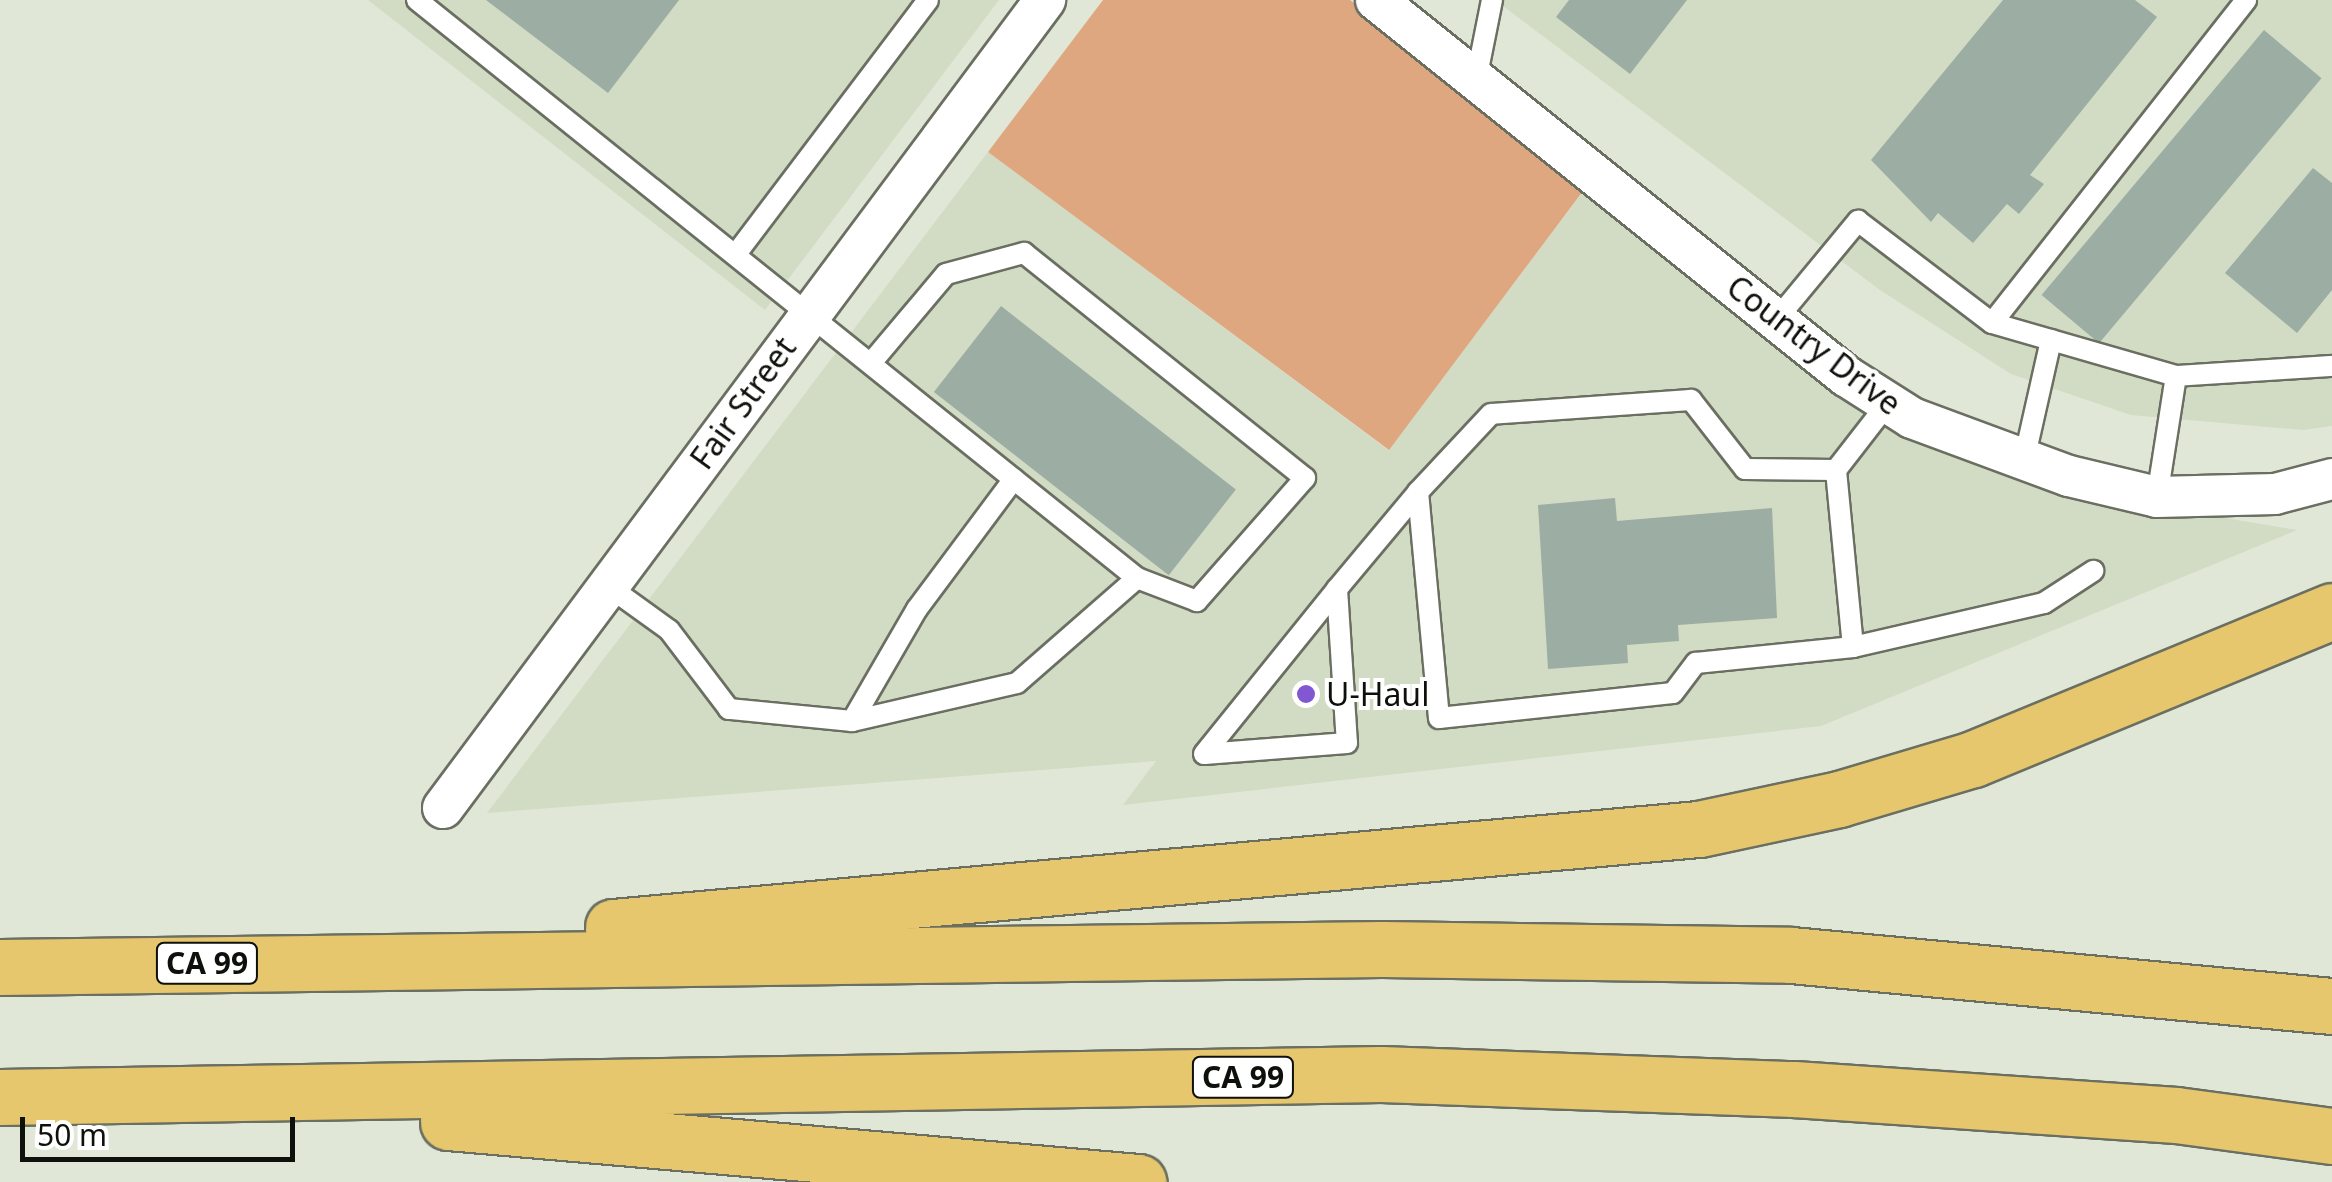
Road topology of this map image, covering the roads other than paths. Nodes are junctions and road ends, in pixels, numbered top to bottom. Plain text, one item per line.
1 (417, 0) edge
2 (928, 0) edge
3 (1044, 0) edge
4 (1376, 0) edge
5 (1492, 0) edge
6 (2246, 0) edge
7 (1476, 80) junction
8 (736, 254) junction
9 (810, 313) junction
10 (1776, 320) junction
11 (1992, 323) junction
12 (2051, 340) junction
13 (872, 363) junction
14 (2332, 366) edge
15 (2176, 376) junction
16 (1888, 403) junction
17 (2024, 460) junction
18 (1836, 470) junction
19 (1014, 478) junction
20 (2332, 479) edge
21 (1418, 492) junction
22 (2157, 497) junction
23 (2094, 571) dead end
24 (1137, 578) junction
25 (608, 586) junction
26 (1337, 589) junction
27 (2332, 611) edge
28 (1854, 647) junction
29 (852, 721) junction
30 (443, 808) dead end
31 (288, 961) junction
32 (0, 967) edge
33 (2332, 988) edge
34 (2203, 991) junction
35 (2332, 1006) edge
36 (152, 1096) junction
37 (0, 1097) edge
38 (2332, 1136) edge
39 (1138, 1182) edge

1 - 8 lane
2 - 8 lane
3 - 9 street, Fair Street
4 - 7 street, Country Drive
5 - 7 lane
6 - 11 lane
7 - 10 street, Country Drive
8 - 9 lane
9 - 13 lane
9 - 25 street, Fair Street
10 - 11 lane
10 - 16 street, Country Drive
11 - 12 lane
12 - 15 lane
12 - 17 lane
13 - 19 lane
13 - 24 lane
14 - 15 lane
15 - 22 lane
16 - 17 street, Country Drive
16 - 18 lane
17 - 22 street, Country Drive
18 - 21 lane
18 - 28 lane
19 - 24 lane
19 - 29 lane
20 - 22 street, Country Drive
21 - 26 lane
21 - 28 lane
23 - 28 lane
24 - 29 lane
25 - 29 lane
25 - 30 street, Fair Street
26 - 26 lane
27 - 31 highway
31 - 32 highway, CA 99
31 - 34 highway, CA 99
33 - 34 highway
34 - 35 highway, CA 99
36 - 37 highway, CA 99
36 - 38 highway, CA 99
36 - 39 highway

